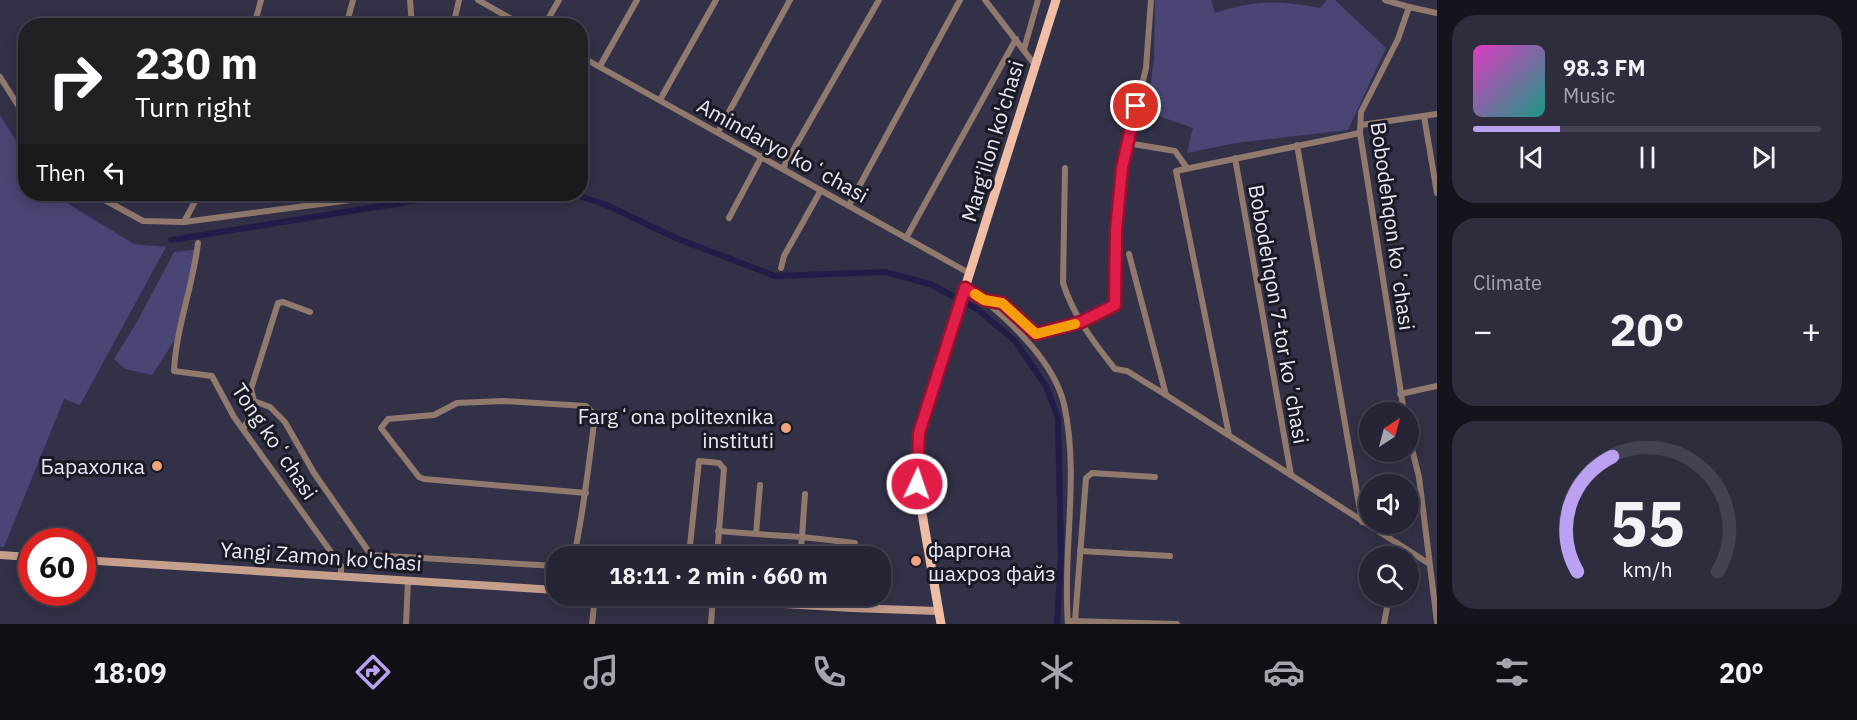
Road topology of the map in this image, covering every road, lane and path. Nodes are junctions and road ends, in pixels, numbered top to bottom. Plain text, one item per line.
1 (261, 0) edge
2 (353, 0) edge
3 (410, 0) edge
4 (459, 0) edge
5 (559, 0) edge
6 (638, 0) edge
7 (716, 0) edge
8 (790, 0) edge
9 (879, 0) edge
10 (960, 0) edge
11 (985, 0) edge
12 (1056, 0) edge
13 (1151, 0) edge
14 (1385, 0) edge
15 (1417, 0) edge
16 (480, 1) edge
17 (1036, 1) edge
18 (1412, 7) junction
19 (1437, 13) edge
20 (256, 18) edge
21 (348, 18) edge
22 (411, 18) edge
23 (455, 18) edge
24 (510, 18) edge
25 (549, 18) edge
26 (1016, 39) junction
27 (1024, 49) junction
28 (588, 60) edge
29 (1035, 65) junction
30 (600, 66) junction
31 (0, 77) edge
32 (660, 100) junction
33 (18, 105) edge
34 (1437, 114) edge
35 (1424, 116) junction
36 (1360, 129) junction
37 (718, 132) junction
38 (1126, 143) junction
39 (1297, 145) junction
40 (762, 156) junction
41 (1235, 158) junction
42 (783, 168) junction
43 (1065, 168) dead end
44 (1187, 168) junction
45 (821, 190) junction
46 (1437, 193) edge
47 (107, 201) edge
48 (195, 201) edge
49 (344, 201) edge
50 (849, 205) junction
51 (729, 218) dead end
52 (184, 222) junction
53 (906, 238) junction
54 (198, 243) dead end
55 (1129, 254) dead end
56 (781, 268) dead end
57 (969, 273) junction
58 (964, 291) junction
59 (984, 300) junction
60 (310, 312) dead end
61 (1081, 322) junction
62 (1437, 386) edge
63 (1400, 394) junction
64 (1166, 396) junction
65 (254, 401) junction
66 (1402, 402) edge
67 (243, 429) junction
68 (1229, 436) junction
69 (1415, 462) edge
70 (1291, 475) junction
71 (1155, 477) dead end
72 (760, 485) dead end
73 (586, 493) junction
74 (805, 494) dead end
75 (1359, 505) edge
76 (1359, 520) edge
77 (718, 531) junction
78 (756, 534) junction
79 (1382, 534) edge
80 (802, 537) junction
81 (1398, 544) joint
82 (576, 546) edge
83 (690, 546) edge
84 (717, 546) edge
85 (801, 546) edge
86 (855, 546) edge
87 (1080, 551) junction
88 (0, 555) edge
89 (18, 556) edge
90 (1170, 556) dead end
91 (96, 561) edge
92 (1428, 563) junction
93 (546, 565) edge
94 (341, 574) junction
95 (408, 581) junction
96 (546, 589) edge
97 (594, 606) edge
98 (712, 606) edge
99 (838, 606) edge
100 (1387, 606) edge
101 (852, 608) joint
102 (938, 610) junction
103 (1070, 622) edge
104 (1437, 622) edge
105 (406, 624) edge
106 (592, 624) edge
107 (711, 624) edge
108 (940, 624) edge
109 (1177, 624) edge
110 (1384, 624) edge

1 - 20 street
2 - 21 street
3 - 22 street
4 - 23 street
5 - 25 street
6 - 30 street
7 - 32 street
8 - 37 street
9 - 42 street
10 - 50 street
11 - 26 street
12 - 29 main road, Marg'ilon ko'chasi
13 - 38 street
14 - 18 street
15 - 18 street, Bobodehqon koʼchasi
16 - 24 street
17 - 27 street
18 - 19 street
18 - 36 street, Bobodehqon koʼchasi
26 - 27 street
26 - 53 street
27 - 29 street
28 - 30 street, Amindaryo koʻchasi
29 - 57 main road, Marg'ilon ko'chasi
30 - 32 street, Amindaryo koʻchasi
31 - 33 street
32 - 37 street, Amindaryo koʻchasi
34 - 35 street
35 - 36 street
35 - 46 street
36 - 39 street
36 - 63 street, Bobodehqon koʼchasi
37 - 40 street, Amindaryo koʻchasi
38 - 44 street
38 - 61 street
39 - 41 street
39 - 75 street
40 - 42 street, Amindaryo koʻchasi
40 - 51 street
41 - 44 street
41 - 70 street, Bobodehqon 7-tor koʼchasi
42 - 45 street, Amindaryo koʻchasi
43 - 61 street
44 - 68 street
45 - 50 street, Amindaryo koʻchasi
45 - 56 street
47 - 52 street
48 - 52 street
49 - 52 street
50 - 53 street, Amindaryo koʻchasi
53 - 57 street, Amindaryo koʻchasi
54 - 67 street, Tong koʻchasi
55 - 64 street
57 - 58 main road, Marg'ilon ko'chasi
58 - 59 street
58 - 102 main road, Marg'ilon ko'chasi
59 - 61 street
59 - 103 street
60 - 65 street
61 - 64 street
62 - 63 street
63 - 66 street, Bobodehqon koʼchasi
64 - 68 street
65 - 67 street
65 - 93 street
67 - 94 street, Tong koʻchasi
68 - 70 street
69 - 92 street
70 - 76 street
71 - 87 street
72 - 78 street
73 - 73 street
73 - 82 street
74 - 80 street
77 - 78 street
77 - 83 street
77 - 84 street
78 - 80 street
79 - 81 street
80 - 85 street
80 - 86 street
81 - 92 street
87 - 90 street
87 - 103 street
88 - 89 street
91 - 94 street, Yangi Zamon ko'chasi
92 - 104 street
94 - 95 street, Yangi Zamon ko'chasi
95 - 96 street, Yangi Zamon ko'chasi
95 - 105 street
97 - 106 street
98 - 107 street
99 - 101 street
100 - 110 street
101 - 102 street
102 - 108 main road
103 - 109 street

